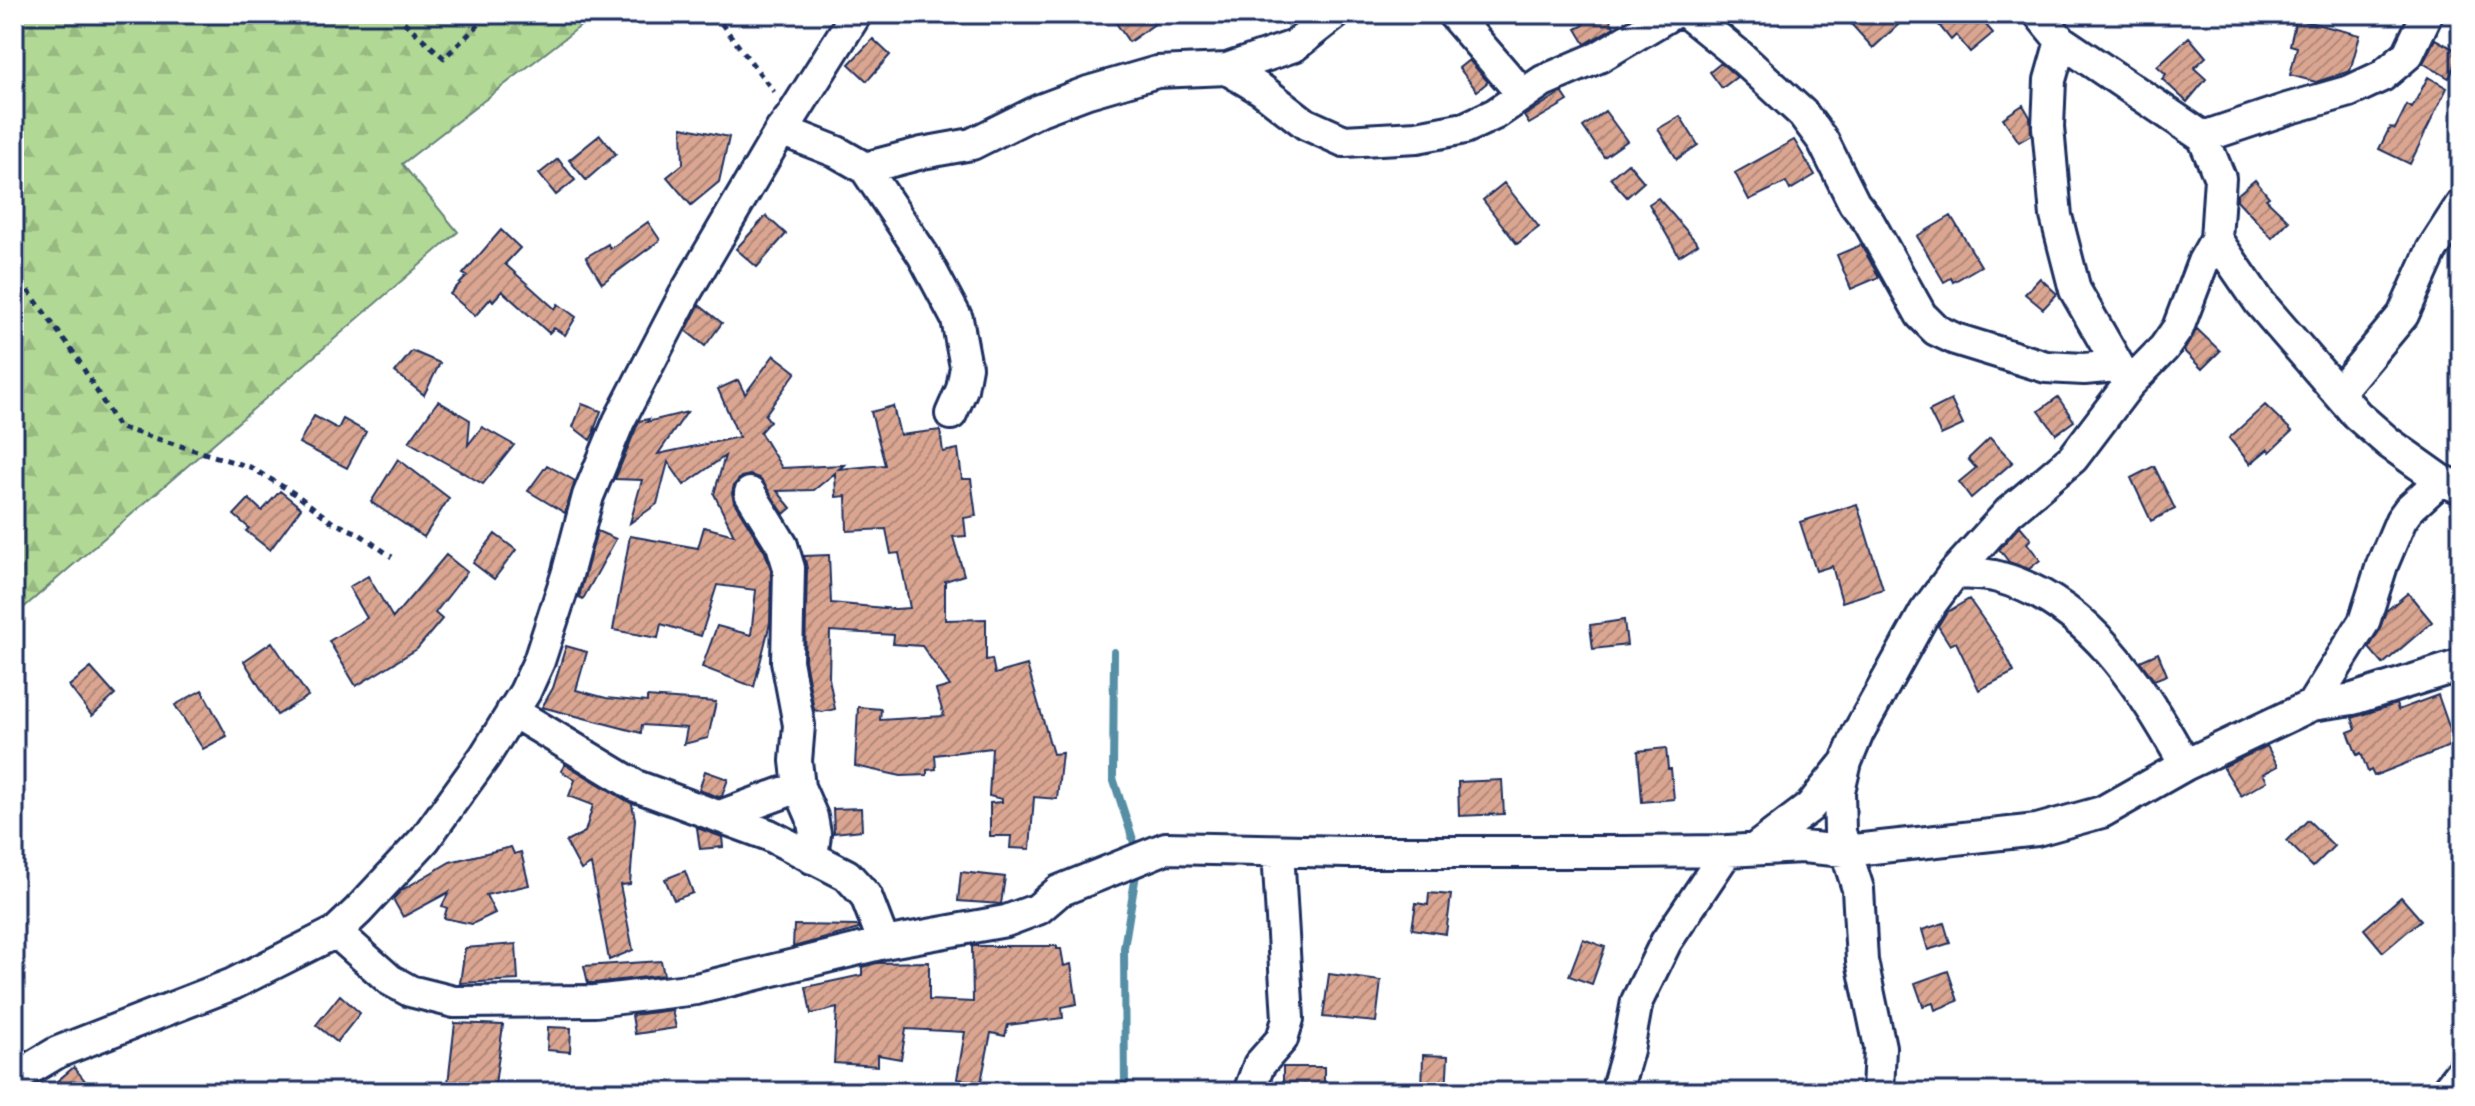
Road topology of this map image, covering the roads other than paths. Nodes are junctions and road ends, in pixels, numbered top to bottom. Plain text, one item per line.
1 (856, 14) edge
2 (1335, 14) edge
3 (1453, 14) edge
4 (1671, 14) edge
5 (1688, 14) edge
6 (2039, 14) edge
7 (2427, 14) edge
8 (2061, 41) junction
9 (1227, 69) junction
10 (1523, 95) junction
11 (786, 123) junction
12 (2203, 137) junction
13 (865, 168) junction
14 (2461, 205) edge
15 (2216, 239) junction
16 (2123, 375) junction
17 (2338, 393) junction
18 (951, 414) dead end
19 (2451, 484) edge
20 (750, 493) dead end
21 (1954, 573) junction
22 (2461, 665) edge
23 (2312, 705) junction
24 (512, 711) junction
25 (1846, 762) junction
26 (2185, 765) junction
27 (799, 787) junction
28 (720, 816) junction
29 (1741, 850) junction
30 (1278, 851) junction
31 (1845, 851) junction
32 (812, 858) junction
33 (336, 932) junction
34 (884, 943) junction
35 (2461, 1072) edge
36 (26, 1081) edge
37 (1249, 1092) edge
38 (1616, 1092) edge
39 (1878, 1092) edge
40 (2445, 1092) edge

1 - 11 street
2 - 9 street
3 - 10 street
4 - 10 street
5 - 16 street
6 - 8 street
7 - 12 street
8 - 12 street
8 - 16 street
9 - 10 street
9 - 13 street
11 - 13 street
11 - 24 street
12 - 15 street
13 - 18 street
14 - 17 street
15 - 16 street
15 - 17 street
16 - 21 street
17 - 19 street
19 - 23 street
20 - 27 street
21 - 25 street
21 - 26 street
22 - 23 street
23 - 26 street
24 - 28 street
24 - 33 street
25 - 29 street
25 - 31 street
26 - 31 street
27 - 28 street
27 - 32 street
28 - 32 street
29 - 30 street
29 - 31 street
29 - 38 street
30 - 34 street
30 - 37 street
31 - 39 street
32 - 34 street
33 - 34 street
33 - 36 street
35 - 40 street

